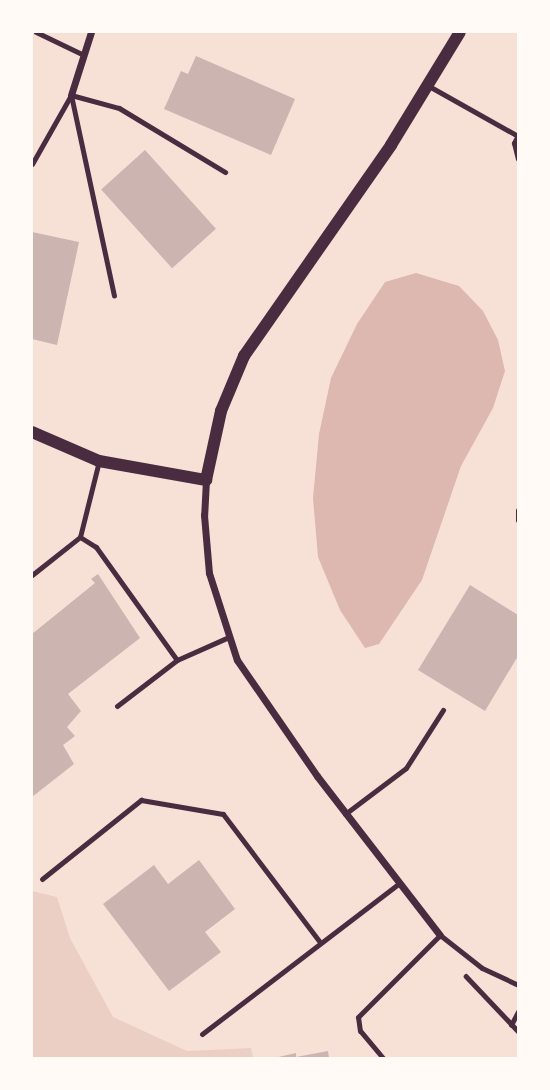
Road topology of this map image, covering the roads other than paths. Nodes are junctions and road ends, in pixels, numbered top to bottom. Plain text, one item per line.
1 (36, 32) edge
2 (91, 32) edge
3 (460, 32) edge
4 (84, 55) junction
5 (427, 85) junction
6 (71, 95) junction
7 (518, 135) edge
8 (519, 159) edge
9 (32, 164) edge
10 (225, 172) dead end
11 (114, 295) dead end
12 (32, 432) edge
13 (99, 461) junction
14 (206, 480) junction
15 (519, 509) edge
16 (519, 520) edge
17 (80, 537) junction
18 (32, 575) edge
19 (229, 636) junction
20 (177, 660) junction
21 (117, 706) dead end
22 (443, 710) dead end
23 (345, 814) junction
24 (42, 879) dead end
25 (398, 884) junction
26 (440, 936) junction
27 (319, 941) junction
28 (519, 985) edge
29 (202, 1034) dead end
30 (383, 1059) edge

1 - 4 lane
2 - 4 street
3 - 5 street
4 - 6 street
5 - 7 lane
5 - 14 street
6 - 9 lane
6 - 10 lane
6 - 11 lane
7 - 8 lane
12 - 13 street
13 - 14 street
13 - 17 lane
14 - 19 street
15 - 16 lane
17 - 18 lane
17 - 20 lane
19 - 20 lane
19 - 23 street
20 - 21 lane
22 - 23 lane
23 - 25 street
24 - 27 lane
25 - 26 street
25 - 27 lane
26 - 28 lane
26 - 30 lane
27 - 29 lane

